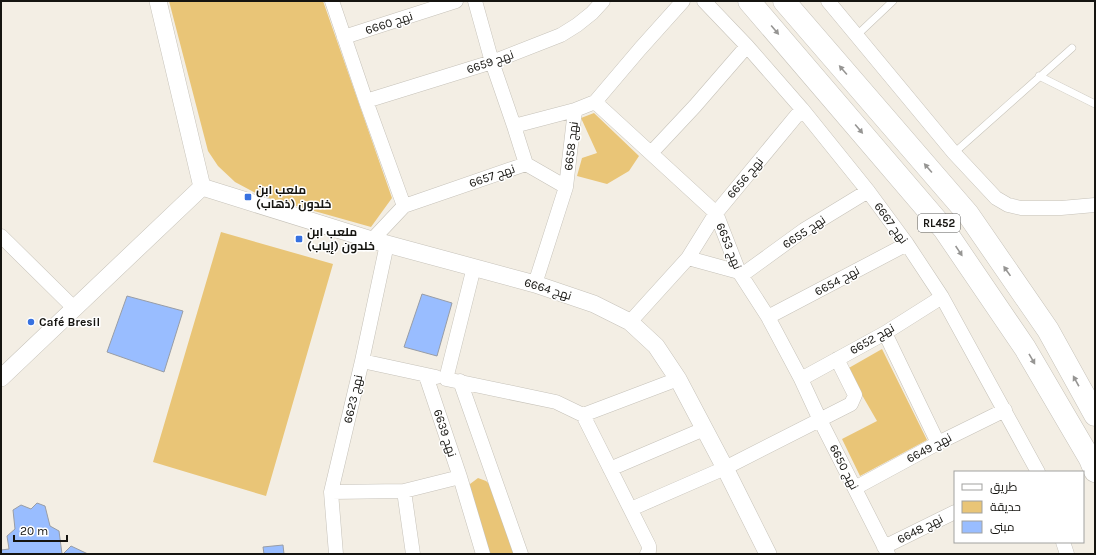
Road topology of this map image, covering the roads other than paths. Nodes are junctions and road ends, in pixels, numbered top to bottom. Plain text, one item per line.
1 (158, 1) edge
2 (332, 1) edge
3 (456, 1) edge
4 (475, 1) edge
5 (603, 1) edge
6 (683, 1) edge
7 (704, 1) edge
8 (749, 1) edge
9 (784, 1) edge
10 (828, 1) edge
11 (893, 1) edge
12 (856, 36) junction
13 (344, 37) junction
14 (747, 46) junction
15 (1072, 48) dead end
16 (492, 62) junction
17 (1039, 76) junction
18 (366, 101) junction
19 (594, 102) junction
20 (1095, 104) edge
21 (575, 110) junction
22 (802, 110) junction
23 (514, 126) junction
24 (651, 153) junction
25 (954, 153) junction
26 (526, 164) junction
27 (202, 187) junction
28 (566, 187) junction
29 (868, 191) junction
30 (1095, 205) edge
31 (404, 206) junction
32 (716, 213) junction
33 (1, 236) edge
34 (380, 242) junction
35 (907, 244) junction
36 (688, 258) junction
37 (474, 268) junction
38 (740, 274) junction
39 (535, 284) junction
40 (942, 296) junction
41 (74, 308) junction
42 (768, 317) junction
43 (630, 322) junction
44 (885, 333) junction
45 (837, 359) junction
46 (362, 361) junction
47 (426, 376) junction
48 (1, 378) edge
49 (446, 379) junction
50 (801, 379) junction
51 (678, 380) junction
52 (460, 382) junction
53 (1005, 410) junction
54 (583, 415) junction
55 (1095, 415) edge
56 (820, 420) junction
57 (704, 430) junction
58 (938, 443) junction
59 (610, 468) junction
60 (725, 468) junction
61 (1037, 471) edge
62 (1095, 471) edge
63 (460, 477) junction
64 (855, 488) junction
65 (404, 491) junction
66 (331, 492) junction
67 (631, 509) junction
68 (954, 513) edge
69 (1063, 543) edge
70 (886, 551) edge
71 (336, 554) edge
72 (413, 554) edge
73 (483, 554) edge
74 (521, 554) edge
75 (647, 554) edge
76 (768, 554) edge
77 (1067, 554) edge

1 - 27 street
2 - 13 street
3 - 13 street, نهج 6660
4 - 16 street, نهج 6657
5 - 16 street, نهج 6659
6 - 19 street, نهج 6658
7 - 14 street, نهج 6667
8 -> 62 highway, RL452
55 -> 9 highway, RL452
10 - 12 street
11 - 12 lane
12 - 25 street
13 - 18 street
14 - 22 street, نهج 6667
14 - 24 street
15 - 17 lane
16 - 18 street, نهج 6659
16 - 23 street, نهج 6657
17 - 20 lane
17 - 25 lane
18 - 31 street
19 - 21 street, نهج 6658
19 - 24 street, نهج 6653
21 - 23 street
21 - 28 street, نهج 6658
22 - 29 street, نهج 6667
22 - 32 street, نهج 6656
23 - 26 street, نهج 6657
24 - 32 street, نهج 6653
25 - 30 street
26 - 28 street
26 - 31 street, نهج 6657
27 - 34 street, نهج 6664
27 - 41 street
28 - 39 street, نهج 6658
29 - 35 street, نهج 6667
29 - 38 street, نهج 6655
31 - 34 street, نهج 6657
32 - 36 street, نهج 6656
32 - 38 street, نهج 6653
33 - 41 street
34 - 37 street, نهج 6664
34 - 46 street, نهج 6623
35 - 40 street, نهج 6667
35 - 42 street, نهج 6654
36 - 38 street
36 - 43 street, نهج 6656
37 - 39 street, نهج 6664
37 - 49 street
38 - 42 street, نهج 6653
39 - 43 street, نهج 6664
40 - 44 street, نهج 6652
40 - 53 street, نهج 6667
41 - 48 street
42 - 50 street, نهج 6653
43 - 51 street, نهج 6664
44 - 45 street, نهج 6652
44 - 58 street
45 - 50 street, نهج 6652
45 - 56 street
46 - 47 street
46 - 66 street, نهج 6623
47 - 49 street
47 - 63 street, نهج 6639
49 - 52 street
50 - 56 street, نهج 6650
51 - 54 street
51 - 57 street, نهج 6664
52 - 54 street
52 - 74 street
53 - 58 street, نهج 6649
53 - 61 street, نهج 6667
54 - 59 street
56 - 60 street
56 - 64 street, نهج 6650
57 - 59 street
57 - 60 street, نهج 6664
58 - 64 street, نهج 6649
59 - 67 street
60 - 67 street
60 - 76 street, نهج 6664
63 - 65 street
63 - 73 street, نهج 6639
64 - 70 street, نهج 6650
65 - 66 street
65 - 72 street
66 - 71 street, نهج 6623
67 - 75 street
68 - 70 street, نهج 6648
69 - 77 street

